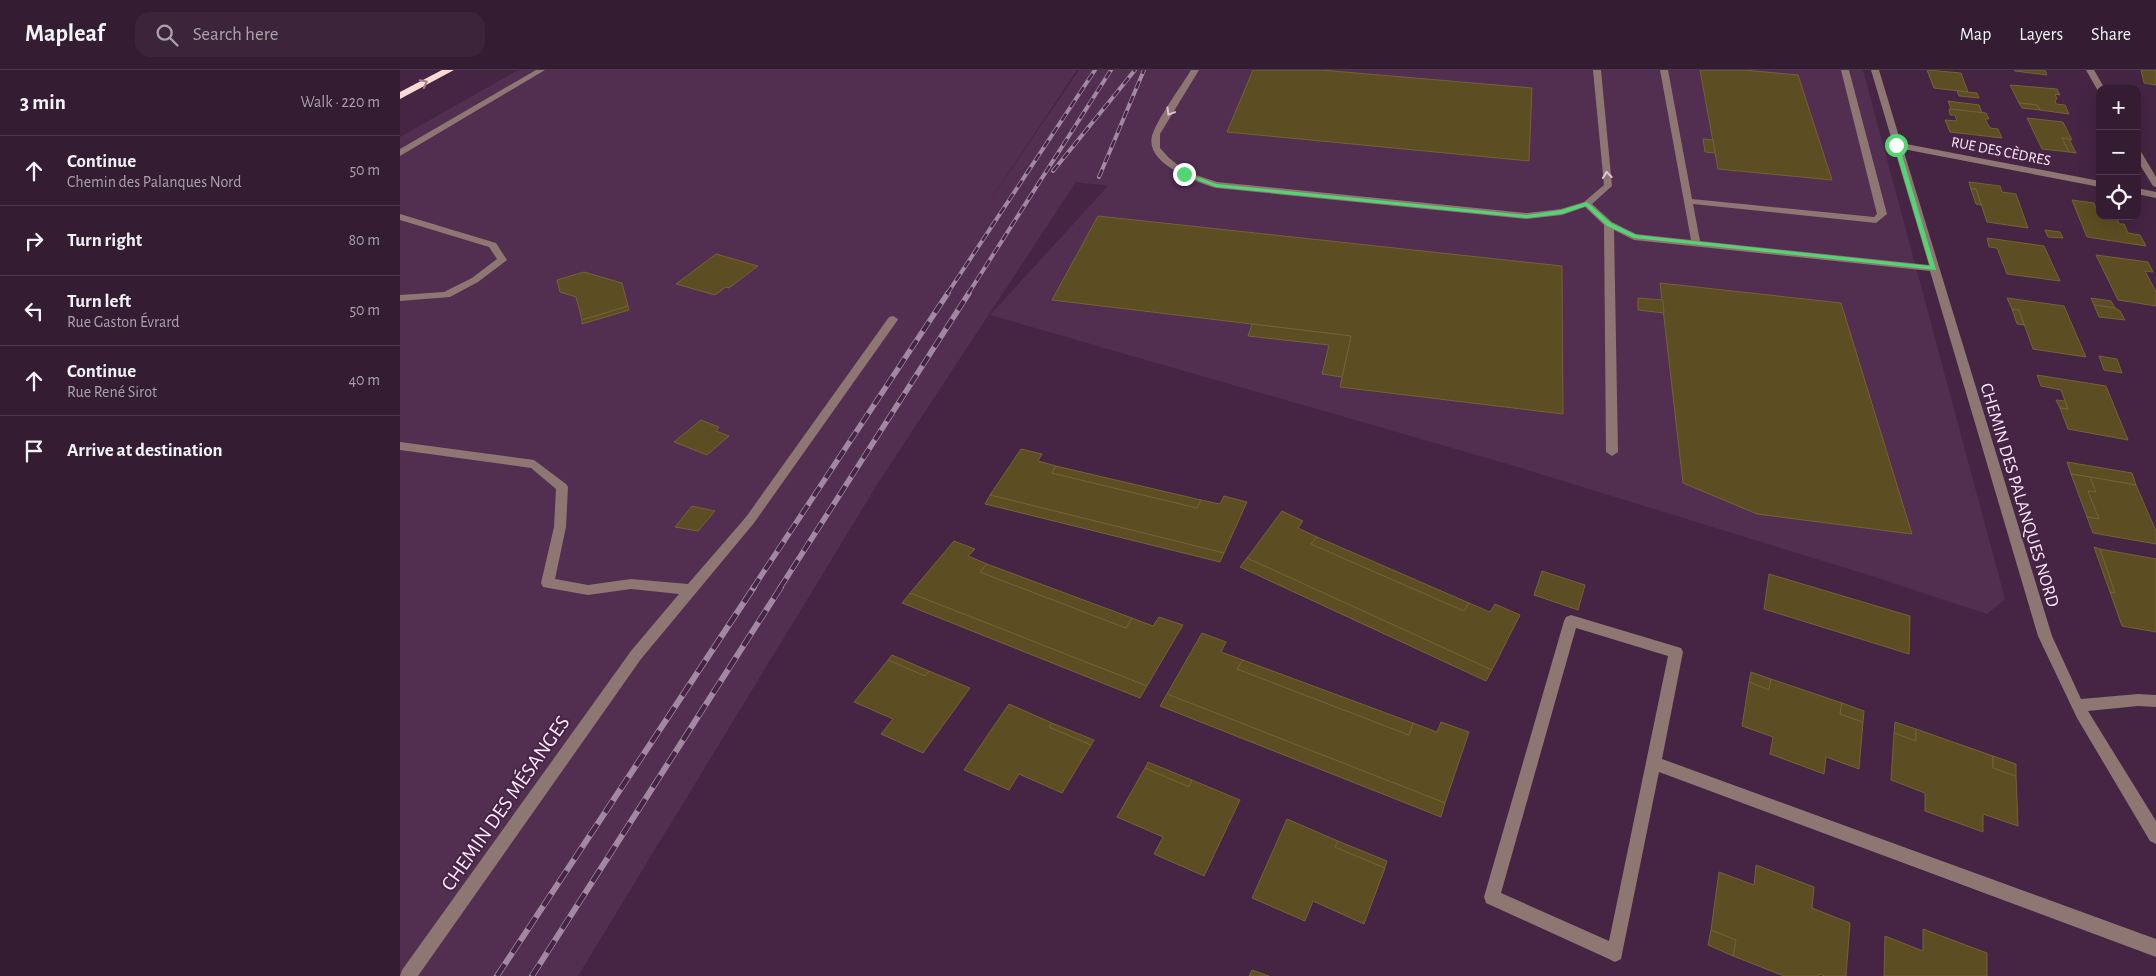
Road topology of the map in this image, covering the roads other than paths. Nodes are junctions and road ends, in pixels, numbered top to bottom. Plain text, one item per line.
1 (449, 70) edge
2 (541, 70) edge
3 (1195, 70) edge
4 (1597, 70) edge
5 (1664, 70) edge
6 (1845, 70) edge
7 (1874, 70) edge
8 (2090, 70) edge
9 (2099, 85) edge
10 (400, 96) edge
11 (1896, 145) junction
12 (403, 151) edge
13 (400, 158) edge
14 (2141, 159) edge
15 (2096, 183) edge
16 (2156, 184) edge
17 (2141, 192) edge
18 (2156, 195) edge
19 (1688, 201) junction
20 (1587, 204) junction
21 (400, 217) edge
22 (1609, 224) junction
23 (1696, 243) junction
24 (1934, 268) junction
25 (400, 298) edge
26 (893, 319) dead end
27 (400, 446) edge
28 (1612, 452) dead end
29 (691, 590) junction
30 (2156, 701) edge
31 (2078, 706) junction
32 (1654, 762) junction
33 (2156, 836) edge
34 (2156, 948) edge
35 (408, 976) edge

10 -> 1 highway
2 - 12 street
3 -> 20 street
20 -> 4 street
5 - 19 street
6 - 19 street
7 - 11 street, CHEMIN DES PALANQUES NORD
8 - 9 street
11 - 15 street, RUE DES CÈDRES
11 - 24 street, CHEMIN DES PALANQUES NORD
12 - 13 street
14 - 16 street
17 - 18 street
19 - 23 street
20 - 22 street
21 - 25 street
22 - 23 street
22 - 28 street
23 - 24 street
24 - 31 street, CHEMIN DES PALANQUES NORD
26 - 29 street, CHEMIN DES MÉSANGES
27 - 29 street
29 - 35 street, CHEMIN DES MÉSANGES
30 - 31 street
31 - 33 street, CHEMIN DES PALANQUES NORD
32 - 32 street
32 - 34 street

